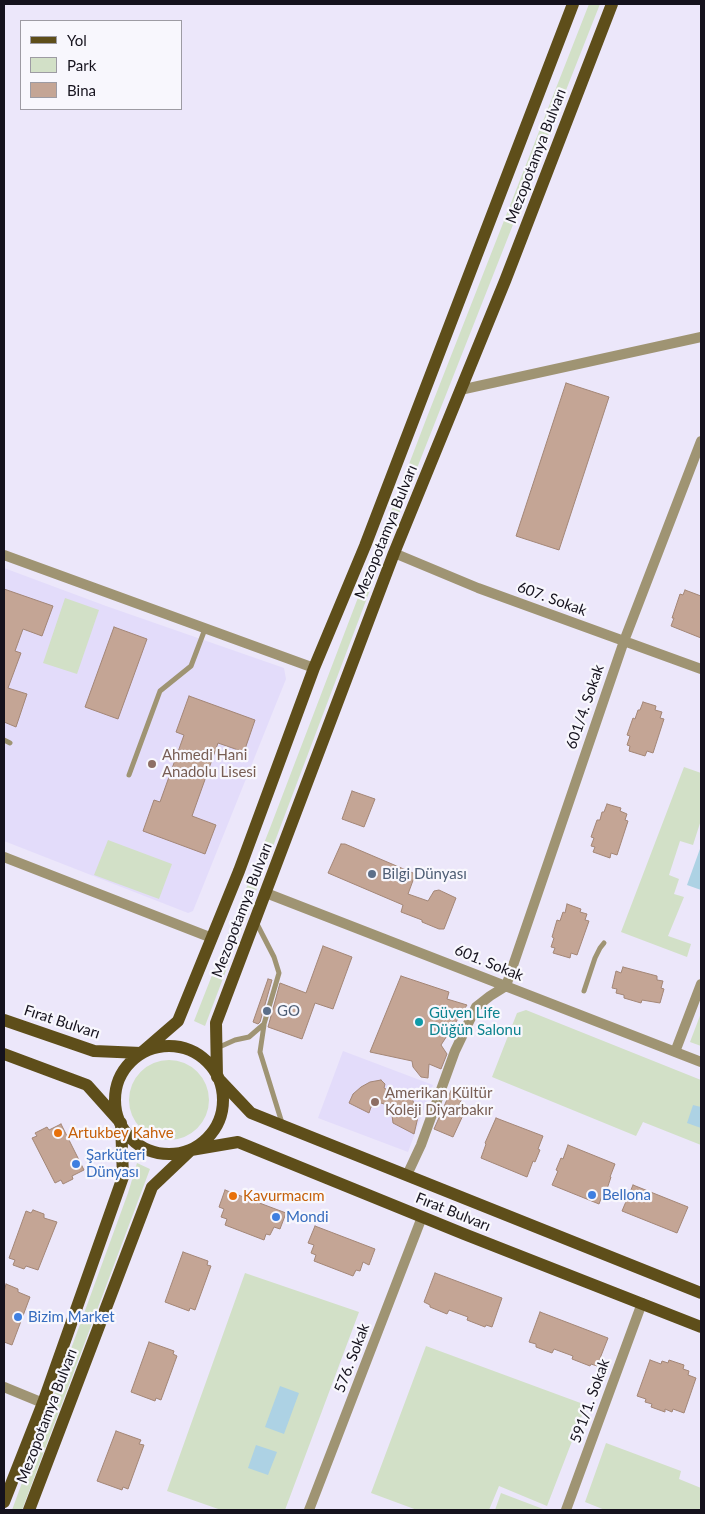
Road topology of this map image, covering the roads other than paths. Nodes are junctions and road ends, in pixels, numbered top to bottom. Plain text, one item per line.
1 (573, 4) edge
2 (612, 4) edge
3 (701, 337) edge
4 (460, 390) junction
5 (701, 441) edge
6 (394, 553) junction
7 (4, 555) edge
8 (206, 628) junction
9 (624, 641) junction
10 (314, 668) junction
11 (701, 669) edge
12 (4, 740) edge
13 (10, 743) dead end
14 (129, 775) dead end
15 (4, 857) edge
16 (266, 893) junction
17 (255, 921) junction
18 (212, 938) junction
19 (604, 944) dead end
20 (701, 984) edge
21 (506, 986) junction
22 (584, 991) dead end
23 (4, 1020) edge
24 (264, 1024) junction
25 (217, 1048) junction
26 (675, 1052) junction
27 (140, 1053) junction
28 (4, 1054) edge
29 (701, 1062) edge
30 (217, 1078) junction
31 (121, 1123) junction
32 (283, 1126) junction
33 (191, 1150) junction
34 (406, 1175) junction
35 (422, 1217) junction
36 (701, 1293) edge
37 (642, 1303) junction
38 (701, 1327) edge
39 (4, 1387) edge
40 (43, 1403) junction
41 (4, 1502) edge
42 (29, 1510) edge
43 (309, 1510) edge
44 (566, 1510) edge

1 - 10 main road, Mezopotamya Bulvarı
2 - 4 main road, Mezopotamya Bulvarı
3 - 4 street
4 - 6 main road, Mezopotamya Bulvarı
5 - 9 street, 601/4. Sokak
6 - 9 street, 607. Sokak
6 - 16 main road, Mezopotamya Bulvarı
7 - 8 street
8 - 10 street
8 - 14 lane
9 - 11 street, 607. Sokak
9 - 21 street, 601/4. Sokak
10 - 18 main road, Mezopotamya Bulvarı
12 - 13 lane
15 - 18 street
16 - 17 main road, Mezopotamya Bulvarı
16 - 21 street, 601. Sokak
17 - 24 lane
17 - 25 main road, Mezopotamya Bulvarı
18 - 27 main road, Mezopotamya Bulvarı
19 - 22 lane
20 - 26 street
21 - 26 street, 601. Sokak
21 - 34 street
23 - 27 main road, Fırat Bulvarı
24 - 25 lane
24 - 32 lane
25 - 30 main road, Mezopotamya Bulvarı
26 - 29 street, 601. Sokak
27 - 30 main road
27 - 31 main road
28 - 31 main road
30 - 32 main road, Fırat Bulvarı
30 - 33 main road
31 - 33 main road
31 - 40 main road, Mezopotamya Bulvarı
32 - 34 main road, Fırat Bulvarı
33 - 35 main road, Fırat Bulvarı
33 - 42 main road, Mezopotamya Bulvarı
34 - 36 main road, Fırat Bulvarı
35 - 37 main road, Fırat Bulvarı
35 - 43 street, 576. Sokak
37 - 38 main road, Fırat Bulvarı
37 - 44 street, 591/1. Sokak
39 - 40 street
40 - 41 main road, Mezopotamya Bulvarı

